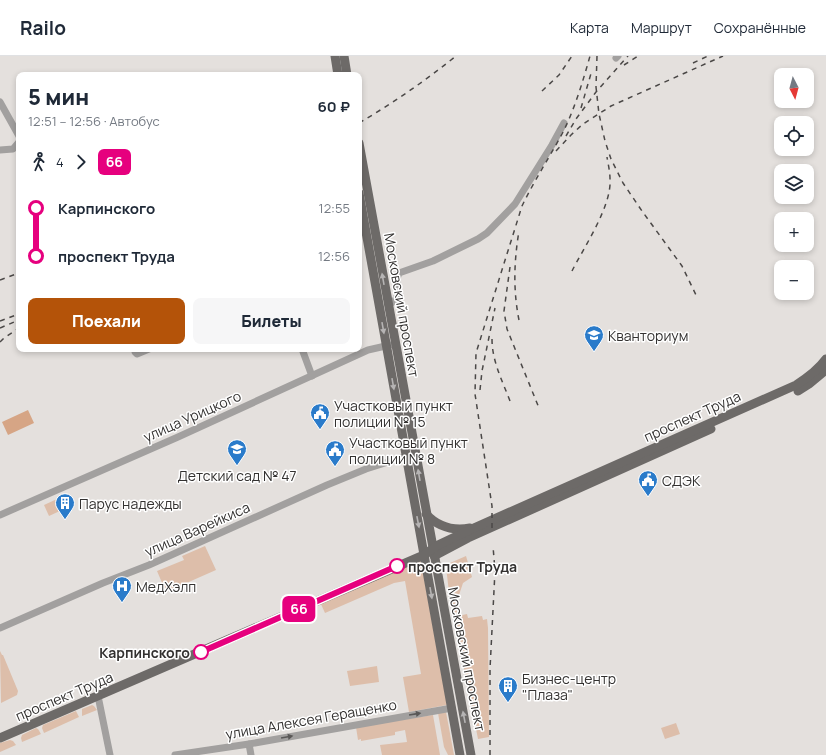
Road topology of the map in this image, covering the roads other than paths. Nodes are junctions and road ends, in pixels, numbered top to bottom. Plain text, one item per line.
1 (334, 56) edge
2 (344, 56) edge
3 (337, 72) edge
4 (347, 72) edge
5 (0, 102) edge
6 (564, 123) dead end
7 (16, 131) edge
8 (16, 146) edge
9 (0, 150) edge
10 (362, 161) edge
11 (362, 207) edge
12 (388, 305) junction
13 (391, 345) junction
14 (303, 352) edge
15 (826, 359) edge
16 (826, 370) edge
17 (312, 376) junction
18 (741, 412) junction
19 (407, 456) junction
20 (426, 514) junction
21 (0, 515) edge
22 (476, 527) junction
23 (430, 553) junction
24 (0, 628) edge
25 (98, 696) junction
26 (452, 708) junction
27 (0, 738) edge
28 (249, 744) junction
29 (110, 755) edge
30 (175, 755) edge
31 (251, 755) edge
32 (460, 755) edge
33 (471, 755) edge

1 - 3 main road
2 - 4 main road
5 - 7 street
6 - 12 street
8 - 9 street
12 -> 10 main road, Московский проспект
11 -> 13 main road, Московский проспект
12 - 13 main road, Московский проспект
13 - 17 street, улица Урицкого
13 -> 19 main road, Московский проспект
20 -> 13 main road, Московский проспект
14 - 17 street
15 - 18 main road, проспект Труда
16 - 18 main road, проспект Труда
17 - 21 street, улица Урицкого
18 - 22 main road, проспект Труда
18 - 23 main road, проспект Труда
19 -> 23 main road, Московский проспект
19 - 24 street, улица Варейкиса
20 - 22 main road
20 - 23 main road, Московский проспект
22 - 23 main road, проспект Труда
23 - 25 main road, проспект Труда
23 -> 26 main road, Московский проспект
33 -> 23 main road, Московский проспект
25 - 27 main road, проспект Труда
25 - 29 street
28 -> 26 street, улица Алексея Геращенко
26 - 32 main road, Московский проспект
28 - 30 street, улица Алексея Геращенко
28 - 31 street

